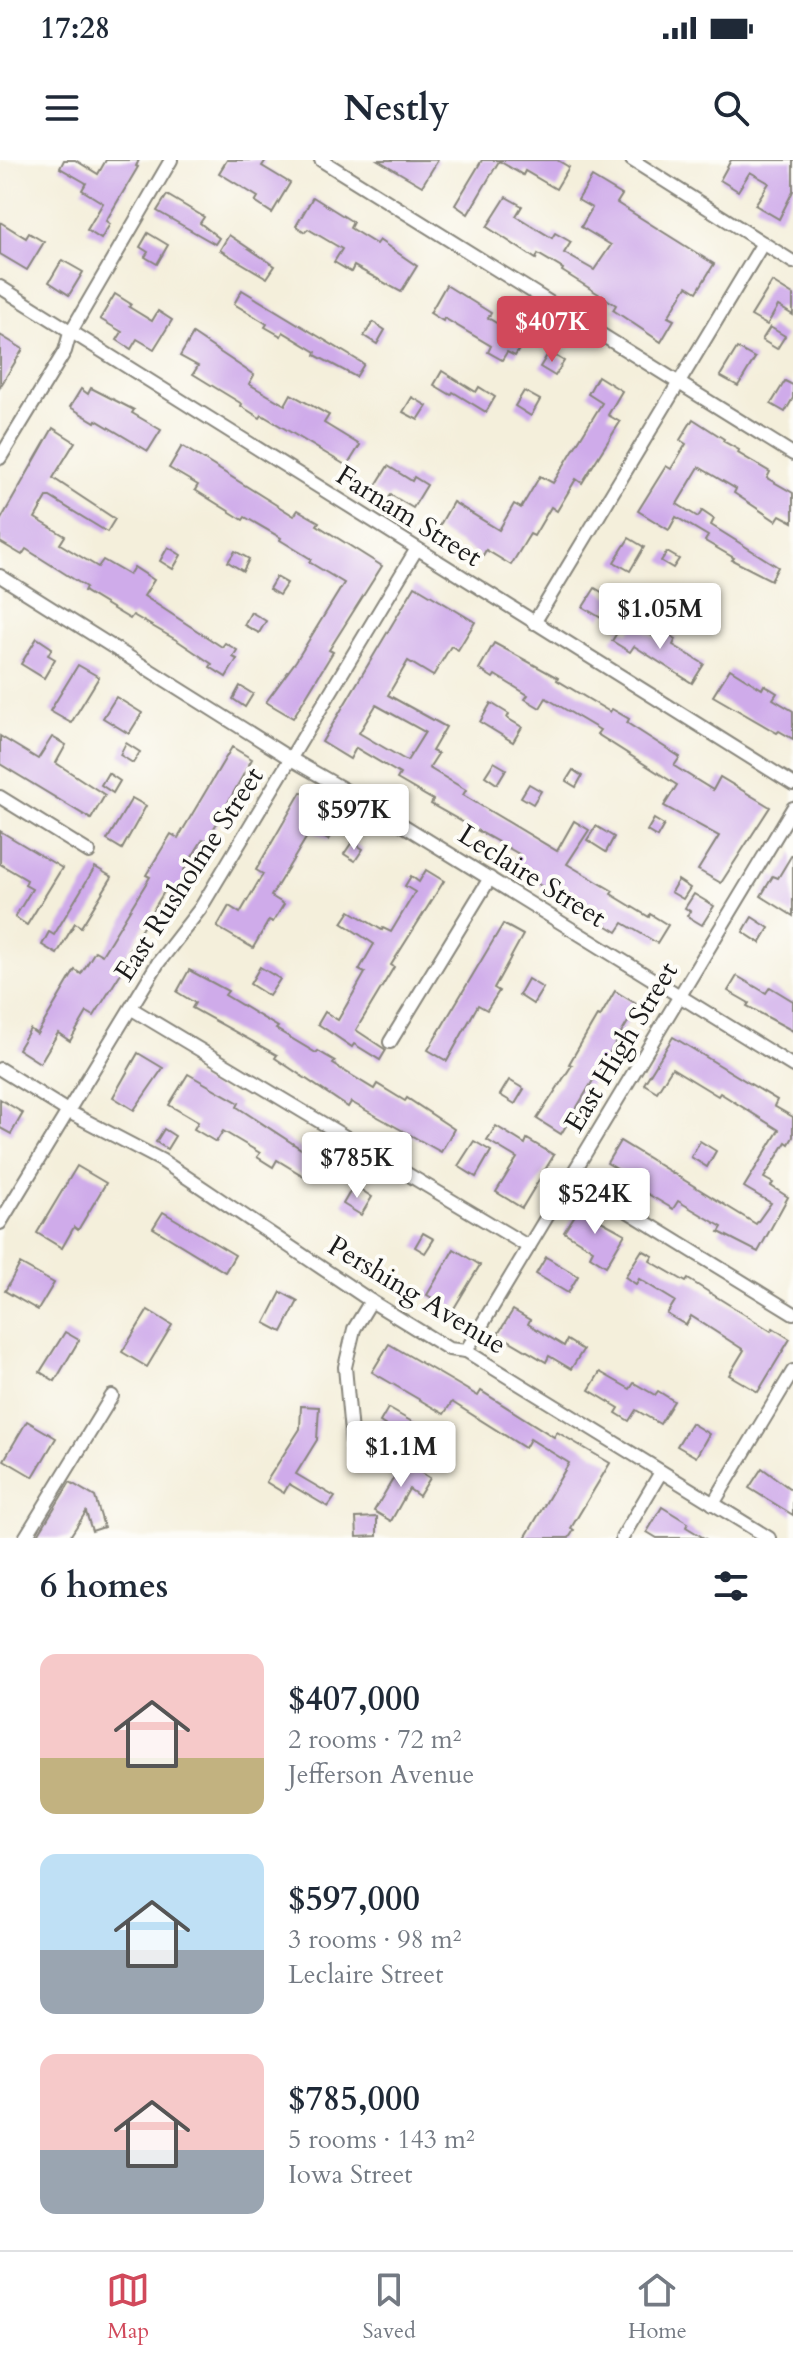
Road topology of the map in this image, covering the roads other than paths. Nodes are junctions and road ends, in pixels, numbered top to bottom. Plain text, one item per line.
1 (171, 160) edge
2 (321, 160) edge
3 (632, 160) edge
4 (763, 243) junction
5 (791, 256) edge
6 (0, 287) edge
7 (70, 333) junction
8 (680, 384) junction
9 (793, 454) edge
10 (0, 458) edge
11 (416, 550) junction
12 (0, 576) edge
13 (534, 623) junction
14 (291, 759) junction
15 (793, 784) edge
16 (0, 797) edge
17 (793, 808) edge
18 (89, 852) dead end
19 (490, 878) junction
20 (680, 996) junction
21 (132, 1009) junction
22 (390, 1042) dead end
23 (793, 1066) edge
24 (0, 1069) edge
25 (69, 1112) junction
26 (572, 1177) junction
27 (0, 1223) edge
28 (529, 1247) junction
29 (371, 1301) junction
30 (793, 1313) edge
31 (466, 1351) junction
32 (793, 1371) edge
33 (112, 1396) dead end
34 (353, 1455) dead end
35 (661, 1472) junction
36 (713, 1504) junction
37 (25, 1538) edge
38 (622, 1538) edge
39 (769, 1538) edge

1 - 7 street
2 - 8 street
3 - 4 street
4 - 5 street
4 - 8 street
6 - 7 street, Farnam Street
7 - 10 street
7 - 11 street, Farnam Street
8 - 9 street
8 - 13 street
11 - 13 street, Farnam Street
11 - 14 street, East Rusholme Street
12 - 14 street, Leclaire Street
13 - 15 street, Farnam Street
14 - 19 street, Leclaire Street
14 - 21 street, East Rusholme Street
16 - 18 street
17 - 20 street, East High Street
19 - 20 street, Leclaire Street
19 - 22 street
20 - 23 street, Leclaire Street
20 - 26 street, East High Street
21 - 25 street, East Rusholme Street
21 - 28 street
24 - 25 street, Pershing Avenue
25 - 27 street, East Rusholme Street
25 - 29 street, Pershing Avenue
26 - 28 street, East High Street
26 - 30 street
28 - 31 street, East High Street
29 - 31 street, Pershing Avenue
29 - 34 street
31 - 35 street, Pershing Avenue
32 - 36 street
33 - 37 street
35 - 36 street, Pershing Avenue
35 - 38 street
36 - 39 street, Pershing Avenue

